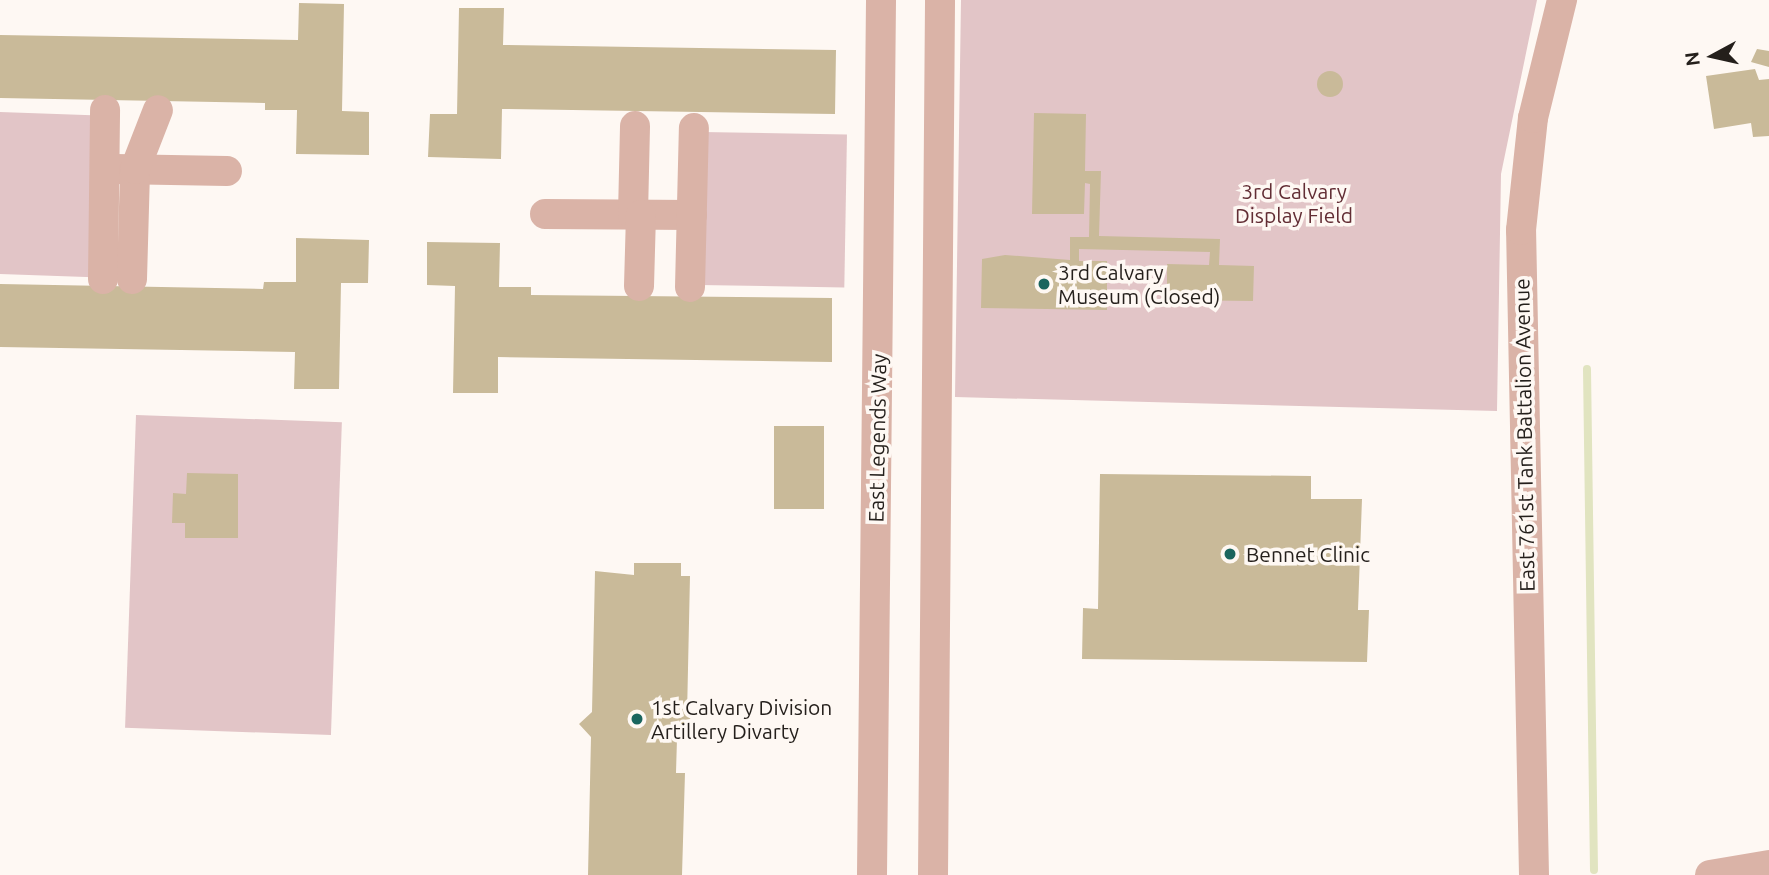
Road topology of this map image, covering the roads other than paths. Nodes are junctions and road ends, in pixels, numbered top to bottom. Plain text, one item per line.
1 (881, 0) edge
2 (940, 0) edge
3 (1562, 0) edge
4 (105, 110) dead end
5 (158, 110) dead end
6 (635, 126) dead end
7 (694, 128) dead end
8 (105, 169) junction
9 (135, 169) junction
10 (227, 171) dead end
11 (545, 214) dead end
12 (637, 215) junction
13 (692, 215) junction
14 (639, 286) dead end
15 (690, 286) dead end
16 (1769, 866) edge
17 (872, 875) edge
18 (933, 875) edge
19 (1534, 875) edge
20 (1710, 875) edge

1 - 17 street, East Legends Way
2 - 18 street
3 - 19 street, East 761st Tank Battalion Avenue
4 - 8 street
5 - 9 street
6 - 12 street
7 - 13 street
8 - 9 street
8 - 9 street
9 - 10 street
11 - 12 street
12 - 13 street
12 - 14 street
13 - 15 street
16 - 20 street

